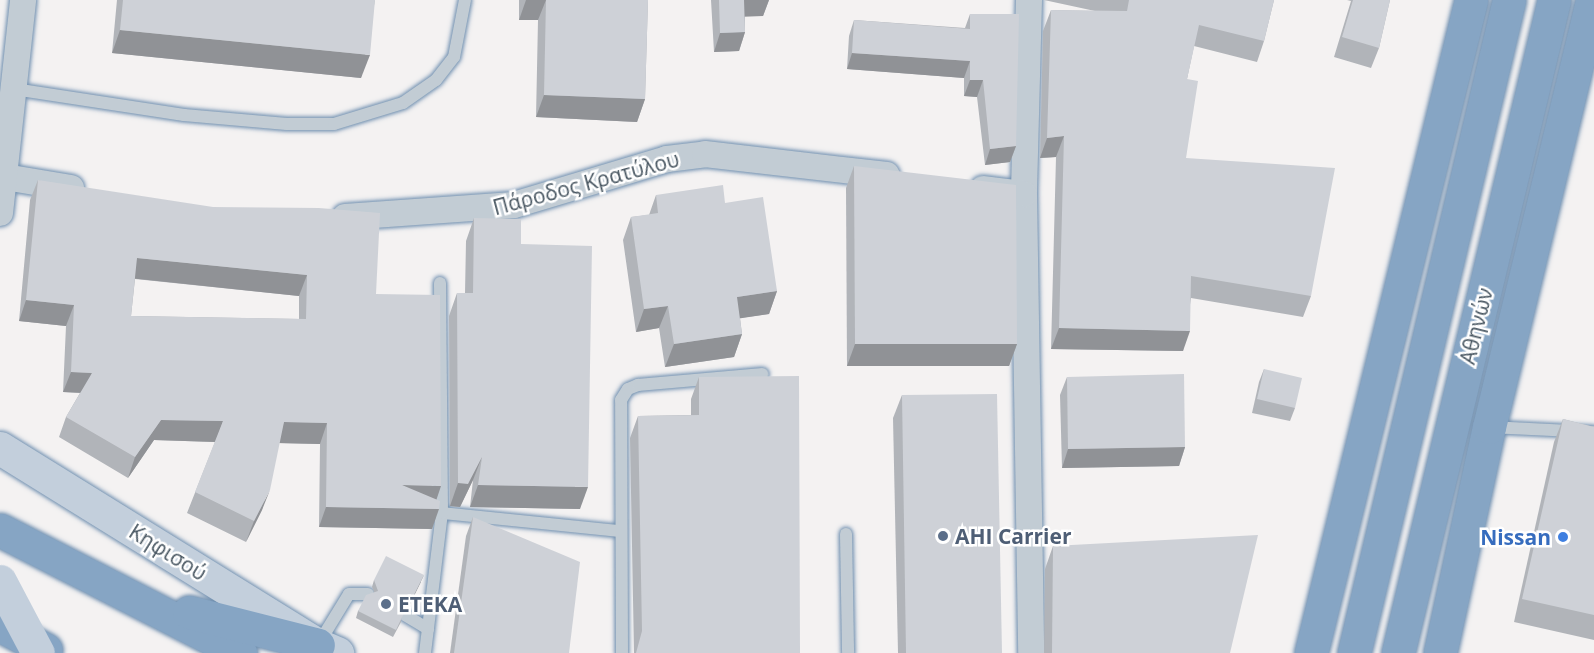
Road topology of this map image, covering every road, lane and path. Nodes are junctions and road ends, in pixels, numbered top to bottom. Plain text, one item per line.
1 (23, 0) edge
2 (465, 0) edge
3 (1029, 0) edge
4 (1471, 0) edge
5 (1509, 0) edge
6 (1554, 0) edge
7 (1592, 0) edge
8 (14, 89) junction
9 (5, 177) junction
10 (909, 178) edge
11 (955, 185) edge
12 (95, 192) edge
13 (1024, 194) junction
14 (0, 213) edge
15 (321, 217) edge
16 (440, 283) dead end
17 (763, 374) edge
18 (1489, 427) junction
19 (1594, 432) edge
20 (0, 448) edge
21 (442, 513) junction
22 (0, 530) edge
23 (619, 531) junction
24 (846, 534) dead end
25 (0, 581) edge
26 (368, 594) edge
27 (127, 596) junction
28 (405, 615) edge
29 (0, 625) edge
30 (428, 628) junction
31 (327, 649) edge
32 (38, 653) edge
33 (51, 653) edge
34 (240, 653) edge
35 (425, 653) edge
36 (621, 653) edge
37 (848, 653) edge
38 (1031, 653) edge
39 (1311, 653) edge
40 (1354, 653) edge
41 (1398, 653) edge
42 (1440, 653) edge

1 - 8 street
2 - 8 lane
3 - 13 street
4 - 39 highway
5 - 40 highway, Αθηνών
6 - 41 highway, Αθηνών
7 - 18 highway
8 - 9 street
9 - 12 street
9 - 14 street
10 - 15 street, Πάροδος Κρατύλου
11 - 13 street
13 - 38 street
16 - 21 lane
17 - 23 lane
18 - 19 lane
18 - 42 highway
20 - 31 main road, Κηφισού
21 - 23 lane
21 - 30 lane
22 - 27 highway
23 - 36 lane
24 - 37 lane
25 - 32 main road, bridge
26 - 31 lane
27 - 31 highway
27 - 34 highway
28 - 30 lane
29 - 33 highway
30 - 35 lane

